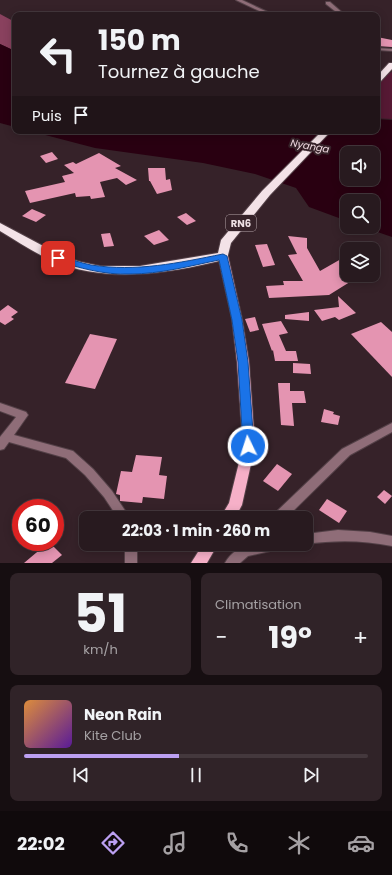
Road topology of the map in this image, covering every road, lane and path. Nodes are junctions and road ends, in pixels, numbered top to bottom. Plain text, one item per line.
1 (238, 0) edge
2 (328, 3) dead end
3 (265, 12) edge
4 (339, 12) edge
5 (380, 49) edge
6 (392, 50) edge
7 (392, 65) edge
8 (380, 77) edge
9 (324, 134) edge
10 (0, 226) edge
11 (223, 256) junction
12 (0, 407) edge
13 (392, 426) edge
14 (3, 441) edge
15 (119, 511) edge
16 (232, 511) edge
17 (285, 511) edge
18 (313, 538) edge
19 (392, 541) edge
20 (131, 551) edge
21 (206, 551) edge
22 (244, 551) edge
23 (131, 563) edge
24 (198, 563) edge
25 (231, 563) edge

1 - 3 street
2 - 4 street
5 - 6 street
7 - 8 highway
9 - 11 highway, RN6
10 - 11 highway
11 - 16 main road
12 - 14 street
13 - 17 street
14 - 15 street
18 - 19 street
20 - 23 street
21 - 24 main road
22 - 25 street

